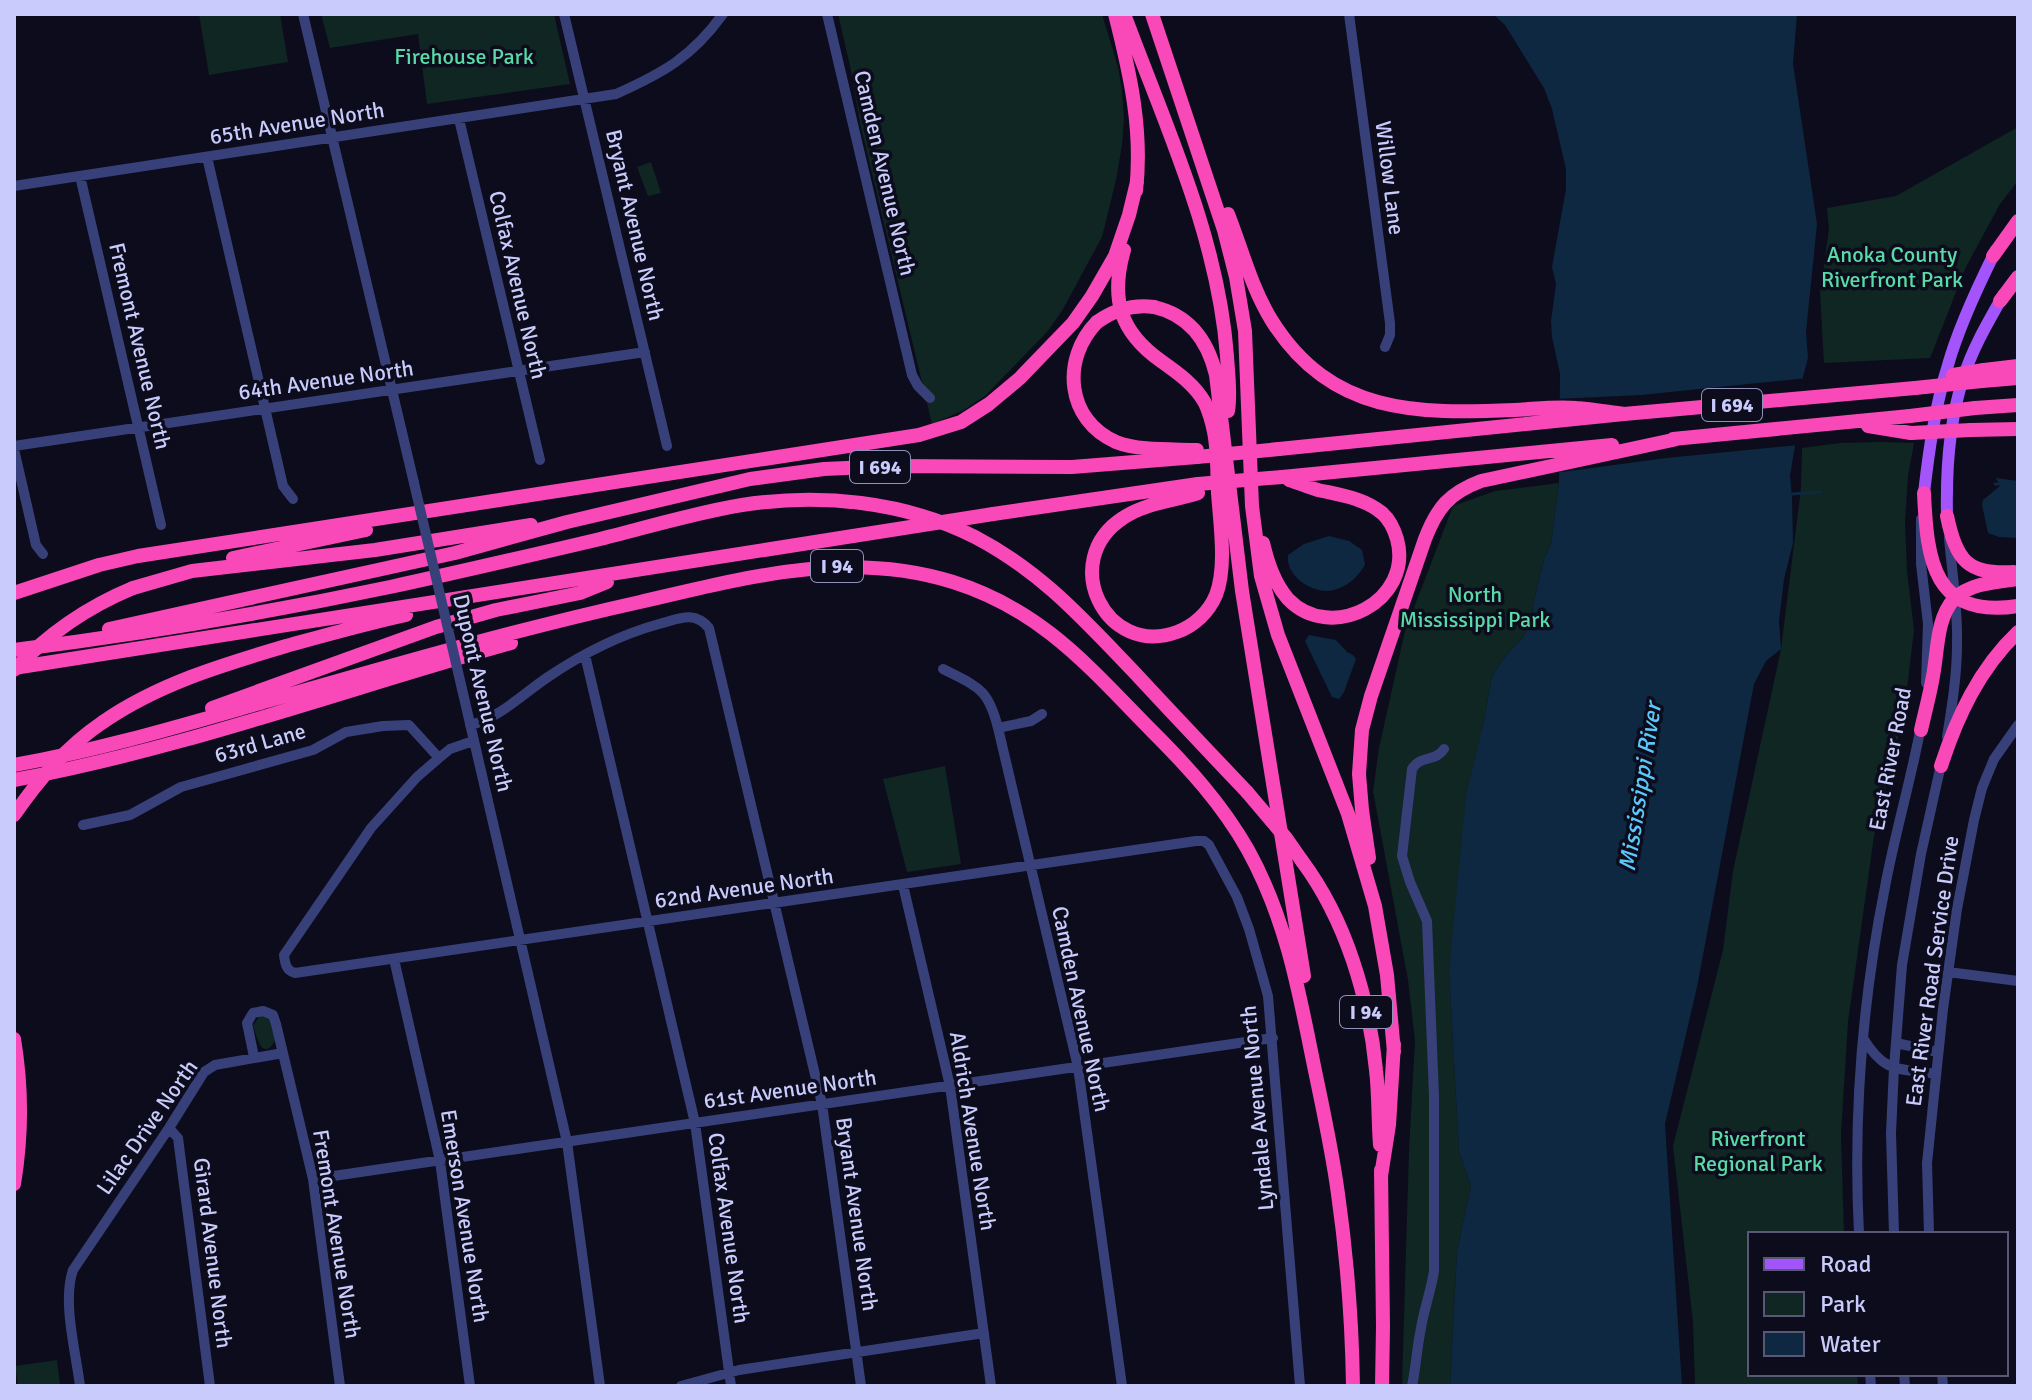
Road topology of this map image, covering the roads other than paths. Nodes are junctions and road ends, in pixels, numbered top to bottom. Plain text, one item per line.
1 (303, 14) edge
2 (564, 14) edge
3 (723, 14) edge
4 (827, 14) edge
5 (1115, 14) edge
6 (1124, 14) edge
7 (1152, 14) edge
8 (1349, 14) edge
9 (1168, 62) junction
10 (585, 99) junction
11 (459, 119) junction
12 (333, 138) junction
13 (207, 157) junction
14 (80, 176) junction
15 (1137, 182) junction
16 (14, 186) edge
17 (2018, 213) edge
18 (2018, 221) edge
19 (1993, 256) junction
20 (2018, 274) edge
21 (2000, 301) joint
22 (1385, 347) dead end
23 (645, 352) junction
24 (2018, 366) edge
25 (518, 371) junction
26 (1983, 375) junction
27 (2018, 378) edge
28 (391, 390) junction
29 (930, 398) dead end
30 (2018, 405) edge
31 (265, 409) junction
32 (1624, 414) junction
33 (1248, 419) junction
34 (1852, 423) junction
35 (138, 428) junction
36 (2018, 429) edge
37 (1224, 435) junction
38 (1682, 438) junction
39 (667, 446) dead end
40 (14, 448) edge
41 (1197, 454) junction
42 (540, 460) dead end
43 (1282, 477) junction
44 (1198, 488) junction
45 (562, 490) junction
46 (1924, 493) junction
47 (293, 499) dead end
48 (1947, 516) junction
49 (567, 522) junction
50 (161, 525) dead end
51 (43, 554) dead end
52 (2018, 571) edge
53 (629, 573) junction
54 (2018, 579) edge
55 (155, 580) junction
56 (519, 589) junction
57 (14, 593) edge
58 (1955, 598) junction
59 (2018, 606) edge
60 (572, 618) junction
61 (2018, 632) edge
62 (14, 648) edge
63 (585, 655) junction
64 (943, 669) dead end
65 (14, 672) edge
66 (1042, 714) dead end
67 (470, 725) junction
68 (2018, 725) edge
69 (998, 728) junction
70 (1921, 730) junction
71 (473, 741) junction
72 (1444, 749) dead end
73 (69, 755) junction
74 (439, 758) junction
75 (14, 765) edge
76 (1941, 766) junction
77 (14, 780) edge
78 (14, 815) edge
79 (83, 825) dead end
80 (1204, 841) joint
81 (1030, 866) junction
82 (903, 885) junction
83 (775, 903) junction
84 (648, 922) junction
85 (521, 940) junction
86 (394, 959) junction
87 (1948, 972) junction
88 (2018, 981) edge
89 (1273, 1038) junction
90 (1863, 1038) junction
91 (14, 1039) edge
92 (1896, 1043) junction
93 (1394, 1052) junction
94 (1938, 1052) junction
95 (283, 1053) junction
96 (254, 1057) junction
97 (1078, 1067) junction
98 (1894, 1068) junction
99 (1936, 1074) junction
100 (950, 1086) junction
101 (822, 1104) junction
102 (1323, 1108) junction
103 (695, 1123) junction
104 (169, 1128) junction
105 (567, 1142) junction
106 (440, 1161) junction
107 (1381, 1176) junction
108 (313, 1179) junction
109 (14, 1184) edge
110 (1859, 1232) edge
111 (1894, 1232) edge
112 (1929, 1232) edge
113 (984, 1333) junction
114 (856, 1352) junction
115 (729, 1372) junction
116 (80, 1386) edge
117 (210, 1386) edge
118 (340, 1386) edge
119 (470, 1386) edge
120 (600, 1386) edge
121 (681, 1386) edge
122 (731, 1386) edge
123 (861, 1386) edge
124 (991, 1386) edge
125 (1122, 1386) edge
126 (1300, 1386) edge
127 (1353, 1386) edge
128 (1382, 1386) edge
129 (1412, 1386) edge

1 - 12 street, Dupont Avenue North
2 - 10 street, Bryant Avenue North
3 - 10 street, 65th Avenue North
4 - 29 street, Camden Avenue North
5 - 15 highway
6 - 37 highway
7 - 9 highway
8 - 22 street, Willow Lane
9 - 32 highway
9 - 33 highway
10 - 11 street, 65th Avenue North
10 - 23 street, Bryant Avenue North
11 - 12 street, 65th Avenue North
11 - 25 street, Colfax Avenue North
12 - 13 street, 65th Avenue North
12 - 28 street, Dupont Avenue North
13 - 14 street, 65th Avenue North
13 - 31 street
14 - 16 street, 65th Avenue North
14 - 35 street, Fremont Avenue North
15 - 44 highway
15 - 45 highway
17 - 19 main road, East River Road
18 - 19 highway
19 - 46 main road, East River Road
20 - 21 highway
21 - 48 main road
23 - 25 street, 64th Avenue North
23 - 39 street, Bryant Avenue North
24 - 26 highway
25 - 28 street, 64th Avenue North
25 - 42 street, Colfax Avenue North
26 - 27 highway, I 694
26 - 32 highway, I 694, bridge
28 - 31 street, 64th Avenue North
28 - 67 street, Dupont Avenue North, bridge
30 - 34 highway, I 694, bridge
31 - 35 street, 64th Avenue North
31 - 47 street
32 - 41 highway, I 694, bridge
33 - 43 highway
33 - 93 highway
34 - 36 highway, bridge
34 - 38 highway, I 694
35 - 40 street, 64th Avenue North
35 - 50 street, Fremont Avenue North
37 - 41 highway, bridge
37 - 102 highway
38 - 43 highway, I 694
38 - 93 highway
40 - 51 street
41 - 49 highway, I 694
43 - 44 highway, I 694, bridge
44 - 53 highway, I 694, bridge
45 - 55 highway
45 - 57 highway
46 - 58 highway
46 - 70 street, East River Road
48 - 52 highway
48 - 58 street
49 - 55 highway
49 - 62 highway, I 694
53 - 56 highway, I 694
53 - 73 highway
54 - 58 highway
55 - 65 highway, bridge
56 - 65 highway, I 694
56 - 78 highway, bridge
58 - 59 highway
58 - 70 highway
58 - 76 street
60 - 73 highway, I 94
60 - 77 highway
60 - 102 highway, I 94
61 - 76 highway
62 - 107 highway, I 94, bridge
63 - 67 street
63 - 83 street, Bryant Avenue North
63 - 84 street, Colfax Avenue North
64 - 69 street, Camden Avenue North
66 - 69 street
67 - 71 street, Dupont Avenue North
68 - 87 street, East River Road Service Drive
69 - 81 street, Camden Avenue North
70 - 90 street, East River Road
71 - 74 street
71 - 85 street, Dupont Avenue North
72 - 129 street
73 - 75 highway, I 94
74 - 79 street, 63rd Lane
74 - 86 street, 62nd Avenue North
76 - 92 street
80 - 81 street, 62nd Avenue North
80 - 89 street, Lyndale Avenue North
81 - 82 street, 62nd Avenue North
81 - 97 street, Camden Avenue North
82 - 83 street, 62nd Avenue North
82 - 100 street, Aldrich Avenue North
83 - 84 street, 62nd Avenue North
83 - 101 street, Bryant Avenue North
84 - 85 street, 62nd Avenue North
84 - 103 street, Colfax Avenue North
85 - 86 street, 62nd Avenue North
85 - 105 street, Dupont Avenue North
86 - 106 street, Emerson Avenue North
87 - 88 street
87 - 94 street, East River Road Service Drive
89 - 97 street, 61st Avenue North
89 - 126 street, Lyndale Avenue North
90 - 98 street
90 - 110 street, East River Road
91 - 109 highway
92 - 94 street
92 - 98 street
93 - 107 highway
94 - 99 street, East River Road Service Drive
95 - 96 street, Lilac Drive North
95 - 96 street, Fremont Avenue North
95 - 108 street, Fremont Avenue North
96 - 104 street, Lilac Drive North
97 - 100 street, 61st Avenue North
97 - 125 street, Camden Avenue North
98 - 99 street
98 - 111 street
99 - 112 street, East River Road Service Drive
100 - 101 street, 61st Avenue North
100 - 113 street, Aldrich Avenue North
101 - 103 street, 61st Avenue North
101 - 114 street, Bryant Avenue North
102 - 127 highway, I 94
103 - 105 street, 61st Avenue North
103 - 115 street, Colfax Avenue North
104 - 116 street, Lilac Drive North
104 - 117 street, Girard Avenue North
105 - 106 street, 61st Avenue North
105 - 120 street, Dupont Avenue North
106 - 108 street, 61st Avenue North
106 - 119 street, Emerson Avenue North
107 - 128 highway, I 94
108 - 118 street, Fremont Avenue North
113 - 114 street
113 - 124 street, Aldrich Avenue North
114 - 115 street
114 - 123 street, Bryant Avenue North
115 - 121 street
115 - 122 street, Colfax Avenue North

